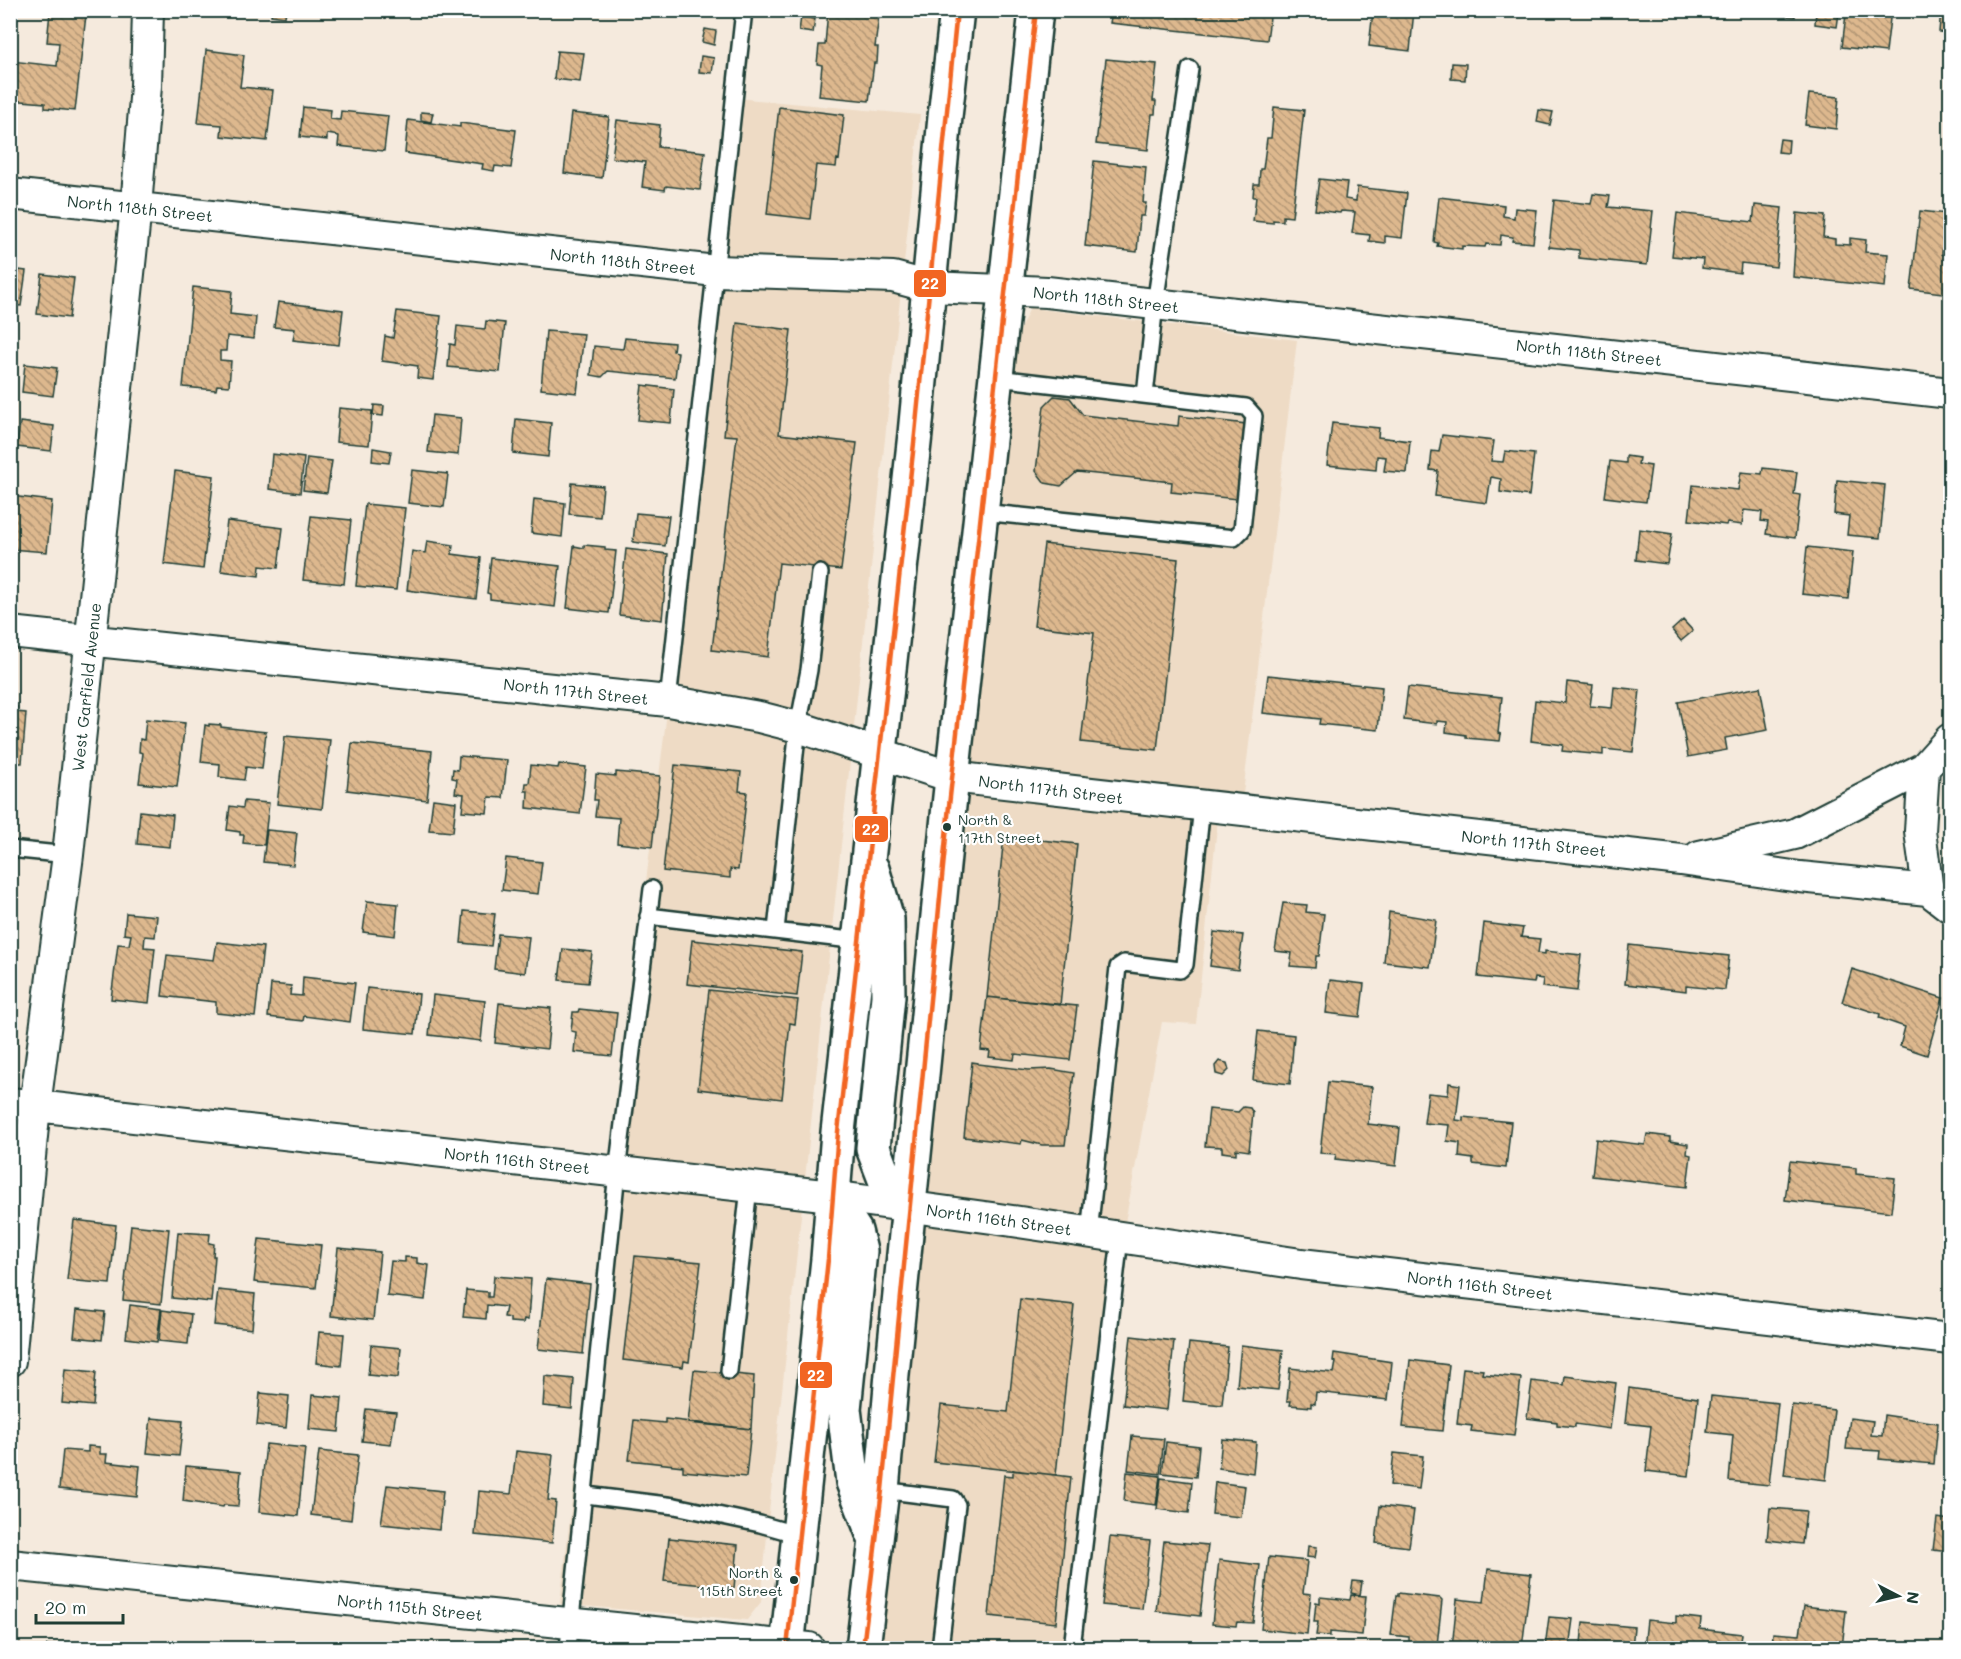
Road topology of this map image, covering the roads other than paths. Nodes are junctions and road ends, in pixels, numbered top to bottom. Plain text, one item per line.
1 (148, 10) edge
2 (744, 10) edge
3 (957, 10) edge
4 (1036, 10) edge
5 (1190, 69) dead end
6 (10, 194) edge
7 (136, 207) junction
8 (716, 271) junction
9 (930, 287) junction
10 (1006, 289) junction
11 (1155, 304) junction
12 (997, 378) junction
13 (1950, 393) edge
14 (1145, 395) junction
15 (982, 512) junction
16 (820, 573) dead end
17 (10, 632) edge
18 (92, 640) junction
19 (668, 701) junction
20 (798, 727) junction
21 (1950, 739) edge
22 (881, 753) junction
23 (1924, 768) junction
24 (952, 777) junction
25 (1202, 806) junction
26 (10, 849) edge
27 (867, 852) junction
28 (68, 855) junction
29 (1681, 860) junction
30 (652, 889) dead end
31 (1939, 898) edge
32 (648, 916) junction
33 (776, 930) junction
34 (859, 940) junction
35 (23, 1105) edge
36 (617, 1172) junction
37 (749, 1187) junction
38 (832, 1196) junction
39 (908, 1207) junction
40 (1089, 1233) junction
41 (1120, 1238) junction
42 (1950, 1339) edge
43 (10, 1361) edge
44 (729, 1371) dead end
45 (882, 1490) junction
46 (586, 1495) junction
47 (799, 1534) junction
48 (876, 1540) junction
49 (10, 1565) edge
50 (570, 1636) edge
51 (794, 1648) edge
52 (863, 1648) edge
53 (940, 1648) edge
54 (1072, 1648) edge

1 - 7 street, West Garfield Avenue
2 - 8 lane
3 - 9 main road
4 - 10 main road
5 - 11 lane
6 - 7 street, North 118th Street
7 - 8 street, North 118th Street
7 - 18 street, West Garfield Avenue
8 - 9 street, North 118th Street
8 - 19 lane
9 - 10 street, North 118th Street
9 - 22 main road
10 - 11 street, North 118th Street
10 - 12 main road
11 - 13 street, North 118th Street
11 - 14 lane
12 - 14 lane
12 - 15 main road
14 - 15 lane
15 - 24 main road
16 - 20 lane
17 - 18 street, North 117th Street
18 - 19 street, North 117th Street
18 - 28 street, West Garfield Avenue
19 - 20 street, North 117th Street
20 - 22 street, North 117th Street
20 - 33 lane
21 - 23 street
22 - 24 street, North 117th Street
22 - 27 main road
23 - 29 street
23 - 31 street
24 - 25 street, North 117th Street
24 - 39 main road
25 - 29 street, North 117th Street
25 - 40 lane
26 - 28 lane
27 - 34 main road
27 - 39 main road
28 - 35 street, West Garfield Avenue
29 - 31 street, North 117th Street
30 - 32 lane
32 - 33 lane
32 - 36 lane
33 - 34 lane
34 - 38 main road
35 - 36 street, North 116th Street
35 - 43 street, West Garfield Avenue
36 - 37 street, North 116th Street
36 - 46 lane
37 - 38 street, North 116th Street
37 - 44 lane
38 - 39 street, North 116th Street
38 - 47 main road
38 - 48 main road
39 - 40 street, North 116th Street
39 - 45 main road
40 - 41 street, North 116th Street
41 - 42 street, North 116th Street
41 - 54 lane
45 - 48 main road
45 - 53 lane
46 - 47 lane
46 - 50 lane
47 - 51 main road
48 - 52 main road
49 - 50 street, North 115th Street
50 - 51 street, North 115th Street

